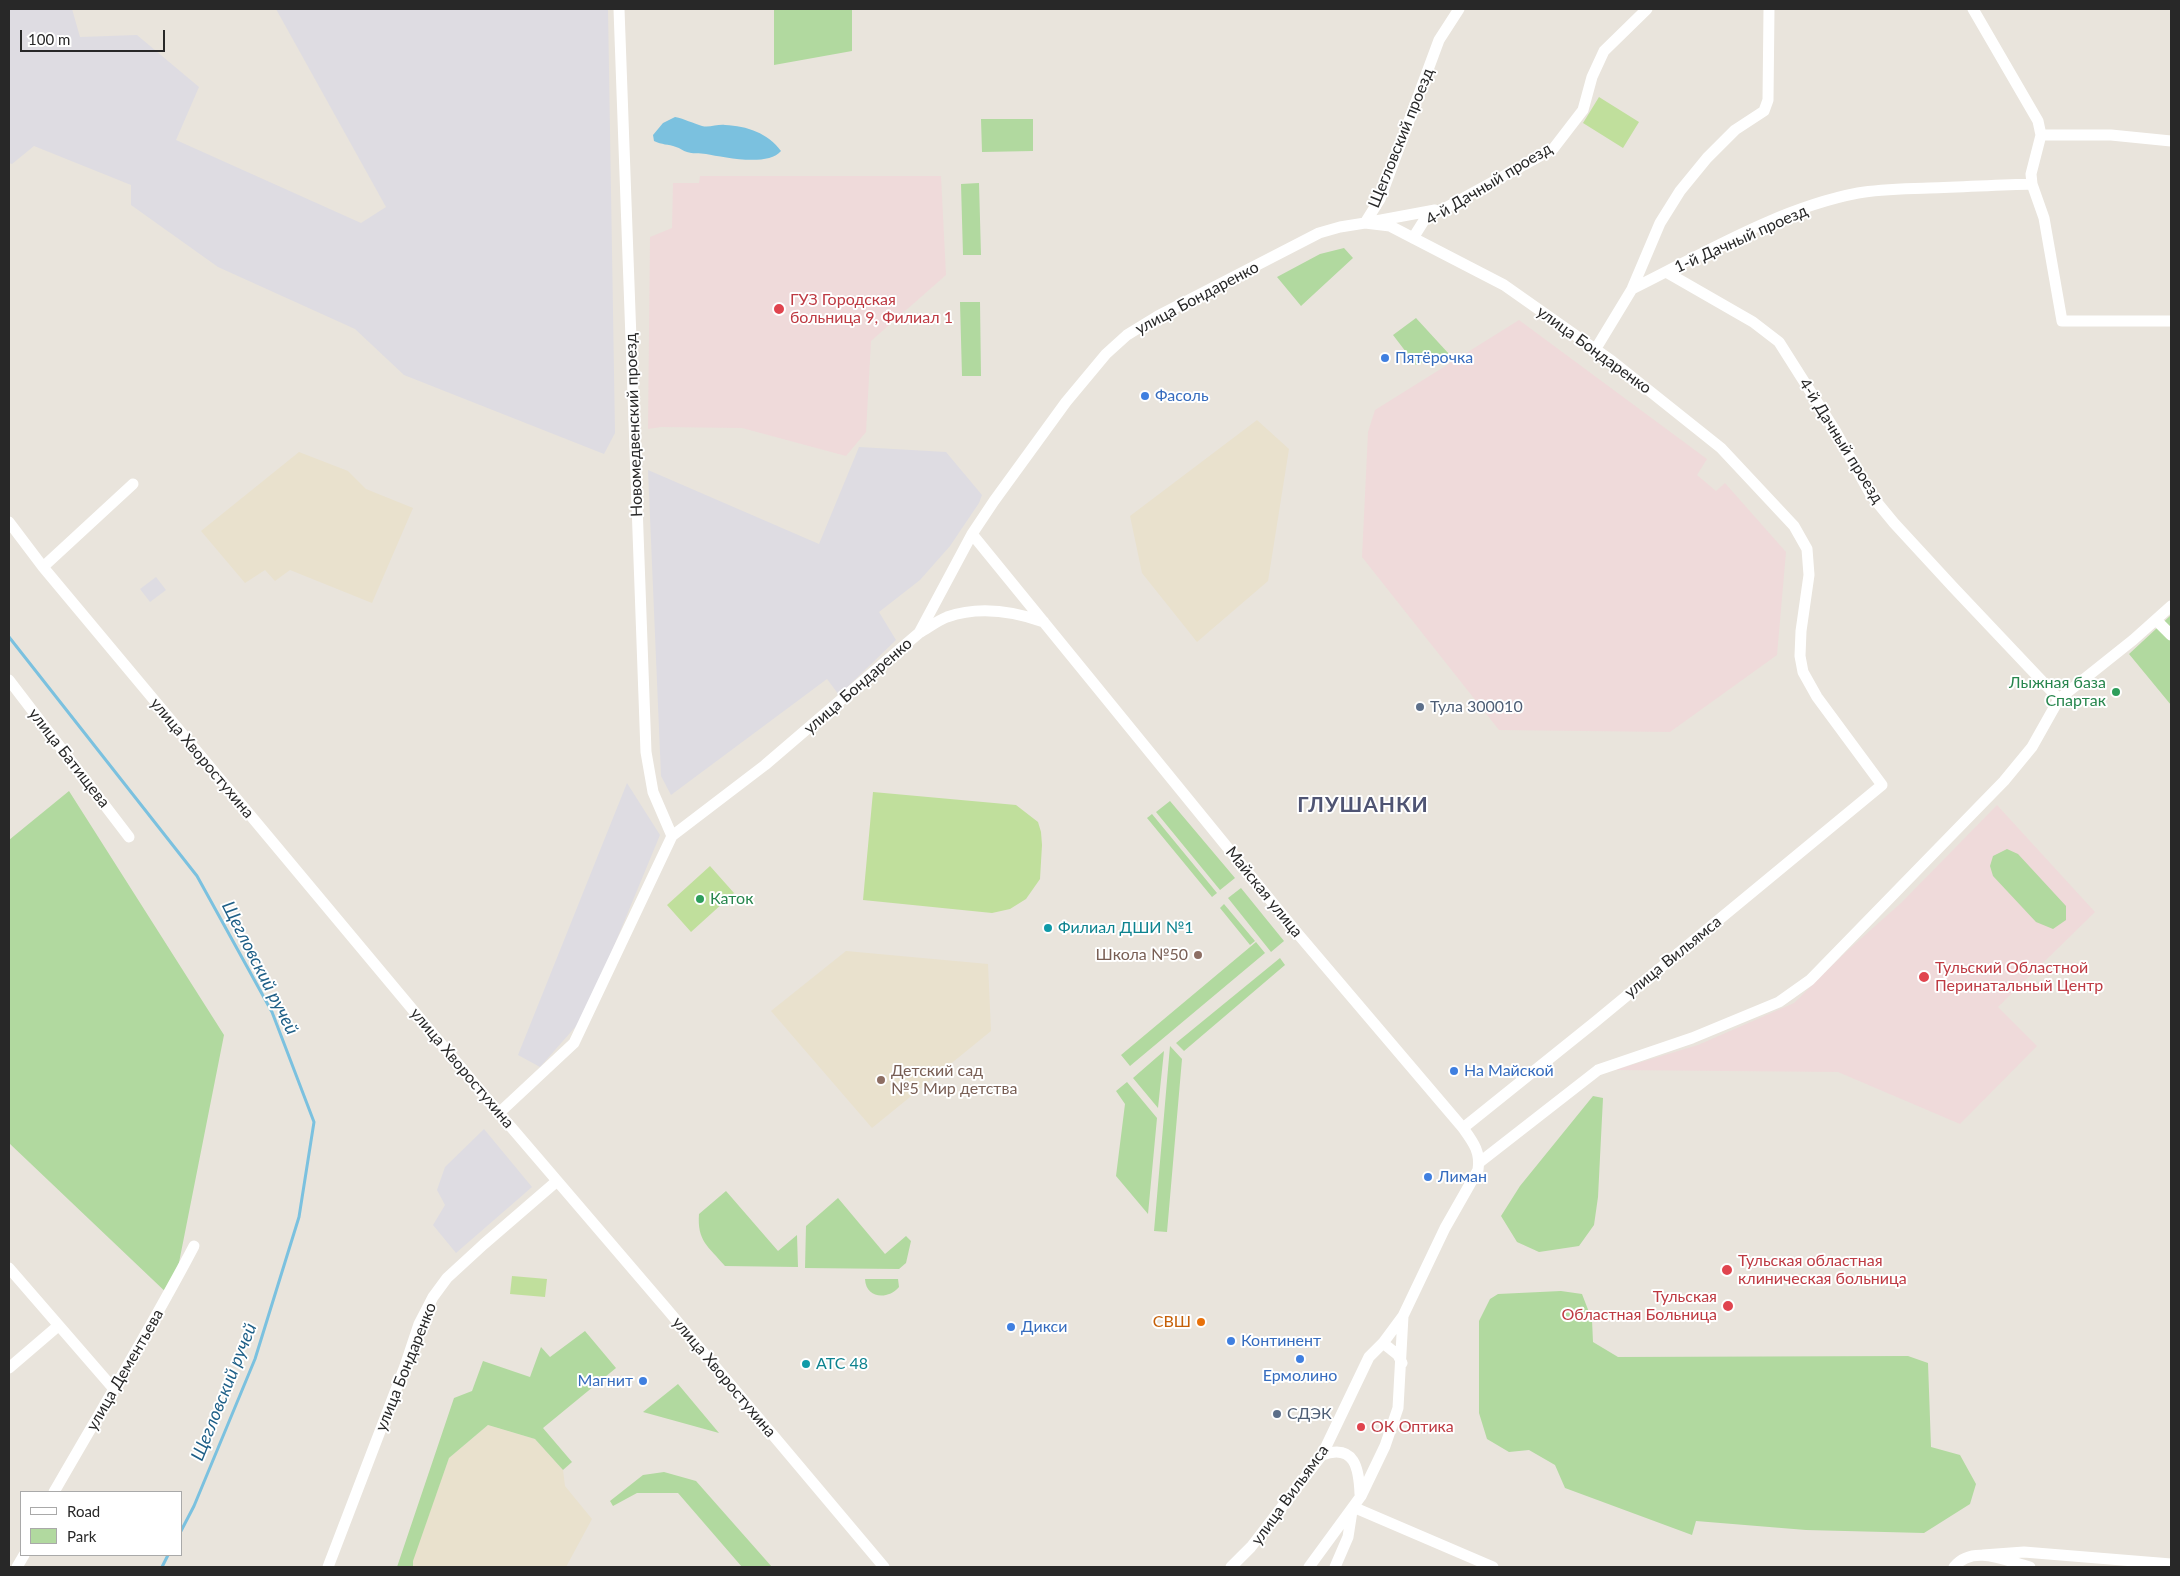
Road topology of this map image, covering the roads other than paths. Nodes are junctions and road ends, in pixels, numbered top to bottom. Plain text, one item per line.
1 (619, 9) edge
2 (1459, 9) edge
3 (1647, 9) edge
4 (1769, 9) edge
5 (1973, 9) edge
6 (2041, 135) junction
7 (2171, 141) edge
8 (2032, 184) junction
9 (1444, 208) junction
10 (1365, 223) junction
11 (1413, 238) junction
12 (1666, 272) junction
13 (1632, 290) junction
14 (2171, 321) edge
15 (1596, 350) junction
16 (133, 484) dead end
17 (9, 522) edge
18 (972, 534) junction
19 (43, 567) junction
20 (2171, 606) edge
21 (2156, 620) junction
22 (1044, 622) junction
23 (919, 633) junction
24 (2171, 635) edge
25 (9, 680) edge
26 (2059, 699) junction
27 (1882, 785) joint
28 (672, 836) junction
29 (129, 837) dead end
30 (499, 1113) junction
31 (1463, 1128) junction
32 (1480, 1162) junction
33 (558, 1182) junction
34 (194, 1246) dead end
35 (9, 1268) edge
36 (1403, 1316) junction
37 (58, 1326) junction
38 (1383, 1343) junction
39 (1402, 1363) junction
40 (9, 1368) edge
41 (113, 1388) junction
42 (1322, 1455) junction
43 (55, 1491) edge
44 (1361, 1496) junction
45 (1353, 1507) junction
46 (1983, 1555) junction
47 (23, 1556) edge
48 (2171, 1564) edge
49 (17, 1567) edge
50 (328, 1567) edge
51 (884, 1567) edge
52 (1231, 1567) edge
53 (1309, 1567) edge
54 (1335, 1567) edge
55 (1493, 1567) edge
56 (1954, 1567) edge
57 (2030, 1567) edge

1 - 28 street, Новомедвенский проезд
2 - 10 street, Щегловский проезд
3 - 9 street, 4-й Дачный проезд
4 - 13 street
5 - 6 street
6 - 7 street
6 - 8 street
8 - 12 street, 1-й Дачный проезд
8 - 14 street
9 - 10 street, Щегловский проезд
9 - 11 street, 4-й Дачный проезд
10 - 11 street, улица Бондаренко
10 - 18 street, улица Бондаренко
11 - 15 street, улица Бондаренко
12 - 13 street, 1-й Дачный проезд
12 - 26 street, 4-й Дачный проезд
13 - 15 street
15 - 27 street, улица Бондаренко
16 - 19 street
17 - 19 street, улица Хворостухина
18 - 22 street, Майская улица
18 - 23 street, улица Бондаренко
19 - 30 street, улица Хворостухина
20 - 21 street
21 - 24 street
21 - 26 street
22 - 23 street
22 - 31 street, Майская улица
23 - 28 street, улица Бондаренко
25 - 29 street, улица Батищева
26 - 32 street
27 - 31 street, улица Вильямса
28 - 30 street, улица Бондаренко
30 - 33 street, улица Хворостухина
31 - 32 street, Майская улица
32 - 36 street, улица Вильямса
33 - 50 street, улица Бондаренко
33 - 51 street, улица Хворостухина
34 - 41 street, улица Дементьева
35 - 37 street
36 - 38 street, улица Вильямса
36 - 39 street, улица Вильямса
37 - 40 street
37 - 41 street
38 - 39 street
38 - 42 street, улица Вильямса
39 - 44 street, улица Вильямса
41 - 43 street, улица Дементьева
42 - 44 street
42 - 52 street, улица Вильямса
44 - 45 street, улица Вильямса
45 - 53 street, улица Вильямса
45 - 54 street
45 - 55 street
46 - 48 street
46 - 56 street
46 - 57 street
47 - 49 street

